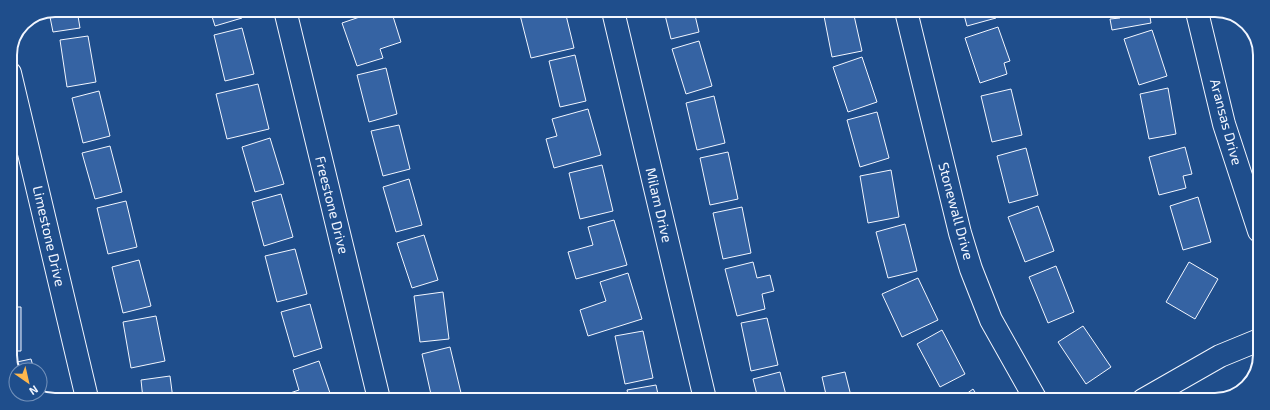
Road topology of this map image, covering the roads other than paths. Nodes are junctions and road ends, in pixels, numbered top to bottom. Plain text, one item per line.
1 (287, 17) edge
2 (614, 17) edge
3 (907, 17) edge
4 (1198, 17) edge
5 (17, 103) edge
6 (1253, 213) edge
7 (1253, 342) edge
8 (86, 393) edge
9 (378, 393) edge
10 (705, 393) edge
11 (1032, 393) edge
12 (1155, 393) edge

1 - 9 street, Freestone Drive
2 - 10 street, Milam Drive
3 - 11 street, Stonewall Drive
4 - 6 street, Aransas Drive
5 - 8 street, Limestone Drive
7 - 12 street

